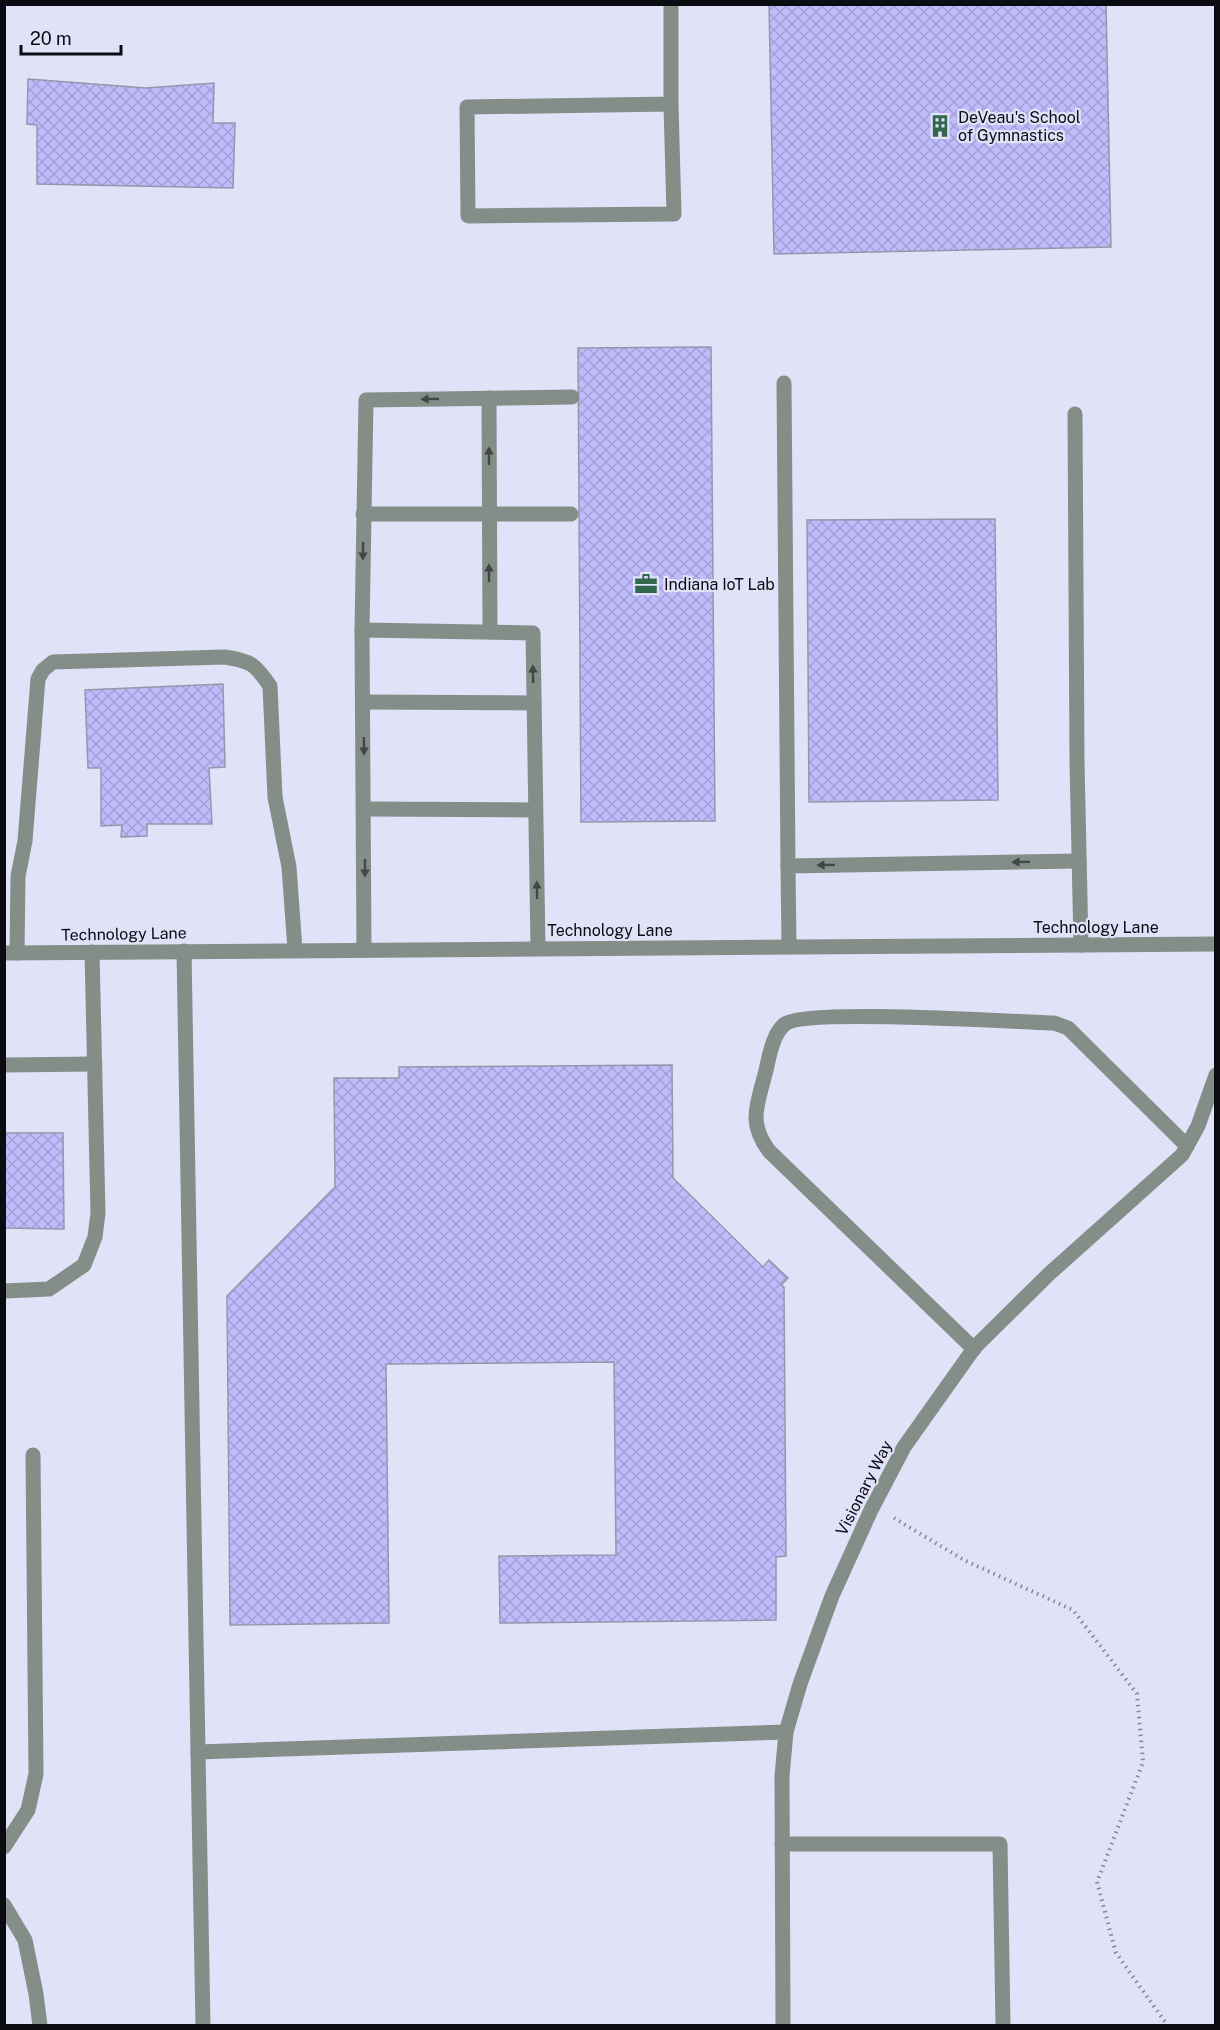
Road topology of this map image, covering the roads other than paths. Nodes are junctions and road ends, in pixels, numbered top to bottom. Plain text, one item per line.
1 (671, 4) edge
2 (671, 104) junction
3 (784, 383) dead end
4 (572, 397) dead end
5 (489, 398) junction
6 (1075, 414) dead end
7 (489, 513) junction
8 (363, 514) junction
9 (571, 514) dead end
10 (362, 630) junction
11 (490, 632) junction
12 (363, 702) junction
13 (534, 703) junction
14 (365, 809) junction
15 (535, 810) junction
16 (1080, 861) junction
17 (788, 866) junction
18 (1215, 944) edge
19 (1081, 945) junction
20 (789, 946) junction
21 (538, 948) junction
22 (295, 950) junction
23 (364, 950) junction
24 (184, 951) junction
25 (92, 952) junction
26 (11, 953) edge
27 (94, 1064) junction
28 (4, 1065) edge
29 (1215, 1075) edge
30 (1187, 1146) junction
31 (4, 1291) edge
32 (974, 1349) junction
33 (33, 1455) dead end
34 (786, 1732) junction
35 (198, 1752) junction
36 (782, 1844) junction
37 (4, 1847) edge
38 (4, 1905) edge
39 (40, 2025) edge
40 (203, 2025) edge
41 (783, 2025) edge
42 (1003, 2025) edge

1 - 2 street
2 - 2 street
3 - 17 street
4 - 5 street
7 -> 5 street
5 -> 8 street
6 - 16 street
7 - 8 street
7 - 9 street
11 -> 7 street
8 -> 10 street
10 - 11 street
10 - 12 street
13 -> 11 street
12 - 13 street
12 -> 14 street
13 - 15 street
14 - 15 street
14 -> 23 street
21 -> 15 street
16 -> 17 street
16 - 19 street
17 - 20 street
18 - 19 street, Technology Lane
19 - 20 street, Technology Lane
20 - 21 street, Technology Lane
21 - 23 street, Technology Lane
22 - 23 street, Technology Lane
22 - 24 street, Technology Lane
22 - 26 street
24 - 25 street, Technology Lane
24 - 35 street
25 - 26 street, Technology Lane
25 - 27 street
27 - 28 street
27 - 31 street
29 - 30 street, Visionary Way
30 - 32 street, Visionary Way
30 - 32 street
32 - 34 street, Visionary Way
33 - 37 street
34 - 35 street
34 - 36 street, Visionary Way
35 - 40 street
36 - 41 street, Visionary Way
36 - 42 street
38 - 39 street

